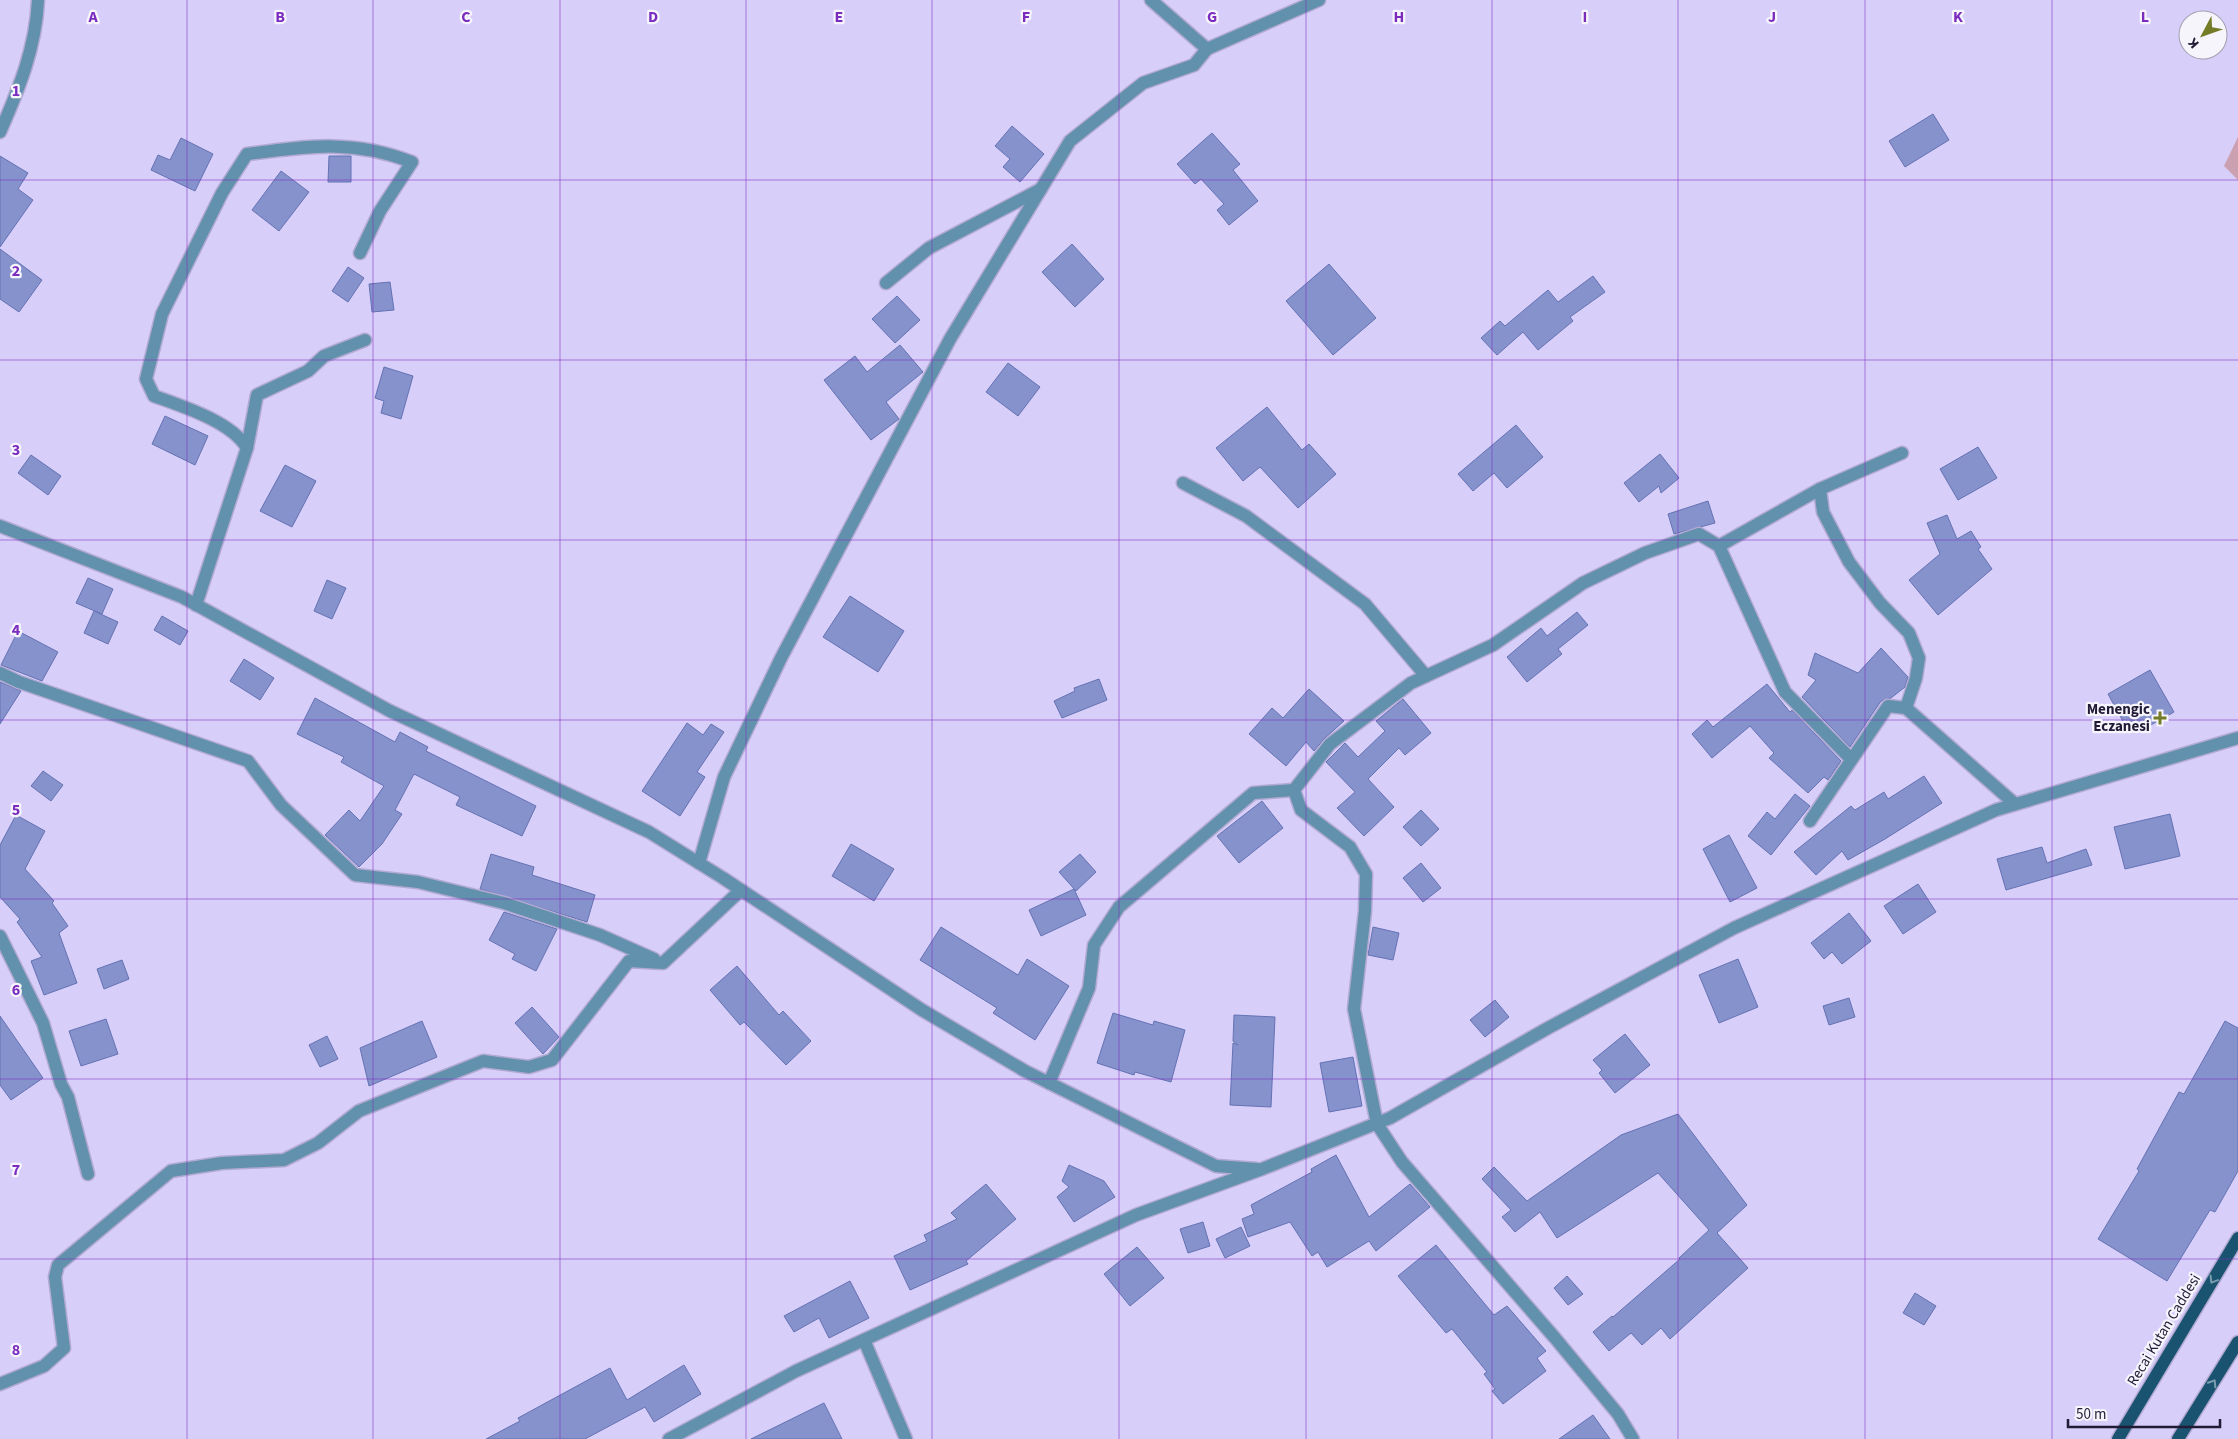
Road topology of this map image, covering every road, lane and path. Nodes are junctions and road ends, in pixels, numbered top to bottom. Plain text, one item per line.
1 (38, 0) edge
2 (1151, 0) edge
3 (1319, 0) edge
4 (1208, 48) junction
5 (0, 132) edge
6 (1041, 189) junction
7 (360, 254) dead end
8 (886, 283) dead end
9 (365, 340) dead end
10 (246, 448) junction
11 (1902, 453) dead end
12 (1183, 483) dead end
13 (1820, 489) junction
14 (0, 526) edge
15 (1719, 546) junction
16 (196, 605) junction
17 (0, 673) edge
18 (1426, 676) junction
19 (1906, 708) junction
20 (2238, 738) edge
21 (1851, 759) junction
22 (1294, 790) junction
23 (2015, 804) junction
24 (1810, 821) dead end
25 (699, 863) junction
26 (741, 890) junction
27 (0, 936) edge
28 (663, 964) junction
29 (1049, 1083) junction
30 (1377, 1124) junction
31 (1262, 1169) junction
32 (88, 1174) dead end
33 (2238, 1238) edge
34 (864, 1340) junction
35 (2238, 1342) edge
36 (0, 1384) edge
37 (669, 1439) edge
38 (906, 1439) edge
39 (1632, 1439) edge
40 (2118, 1439) edge
41 (2178, 1439) edge

1 - 5 street
2 - 4 street
3 - 4 street
4 - 6 street
6 - 8 street
6 - 25 street
7 - 10 street
9 - 10 street
10 - 16 street
11 - 13 street
12 - 18 street
13 - 15 street
13 - 19 street
14 - 16 street
15 - 18 street
15 - 21 street
16 - 25 street
17 - 28 street
18 - 22 street
19 - 21 street
19 - 23 street
20 - 23 street
21 - 24 street
22 - 29 street
22 - 30 street
23 - 30 street
25 - 26 street
26 - 28 street
26 - 29 street
27 - 32 street
28 - 36 street
29 - 31 street
30 - 31 street
30 - 39 street
31 - 34 street
33 -> 40 main road, Recai Kutan Caddesi
34 - 37 street
34 - 38 street
41 -> 35 main road

